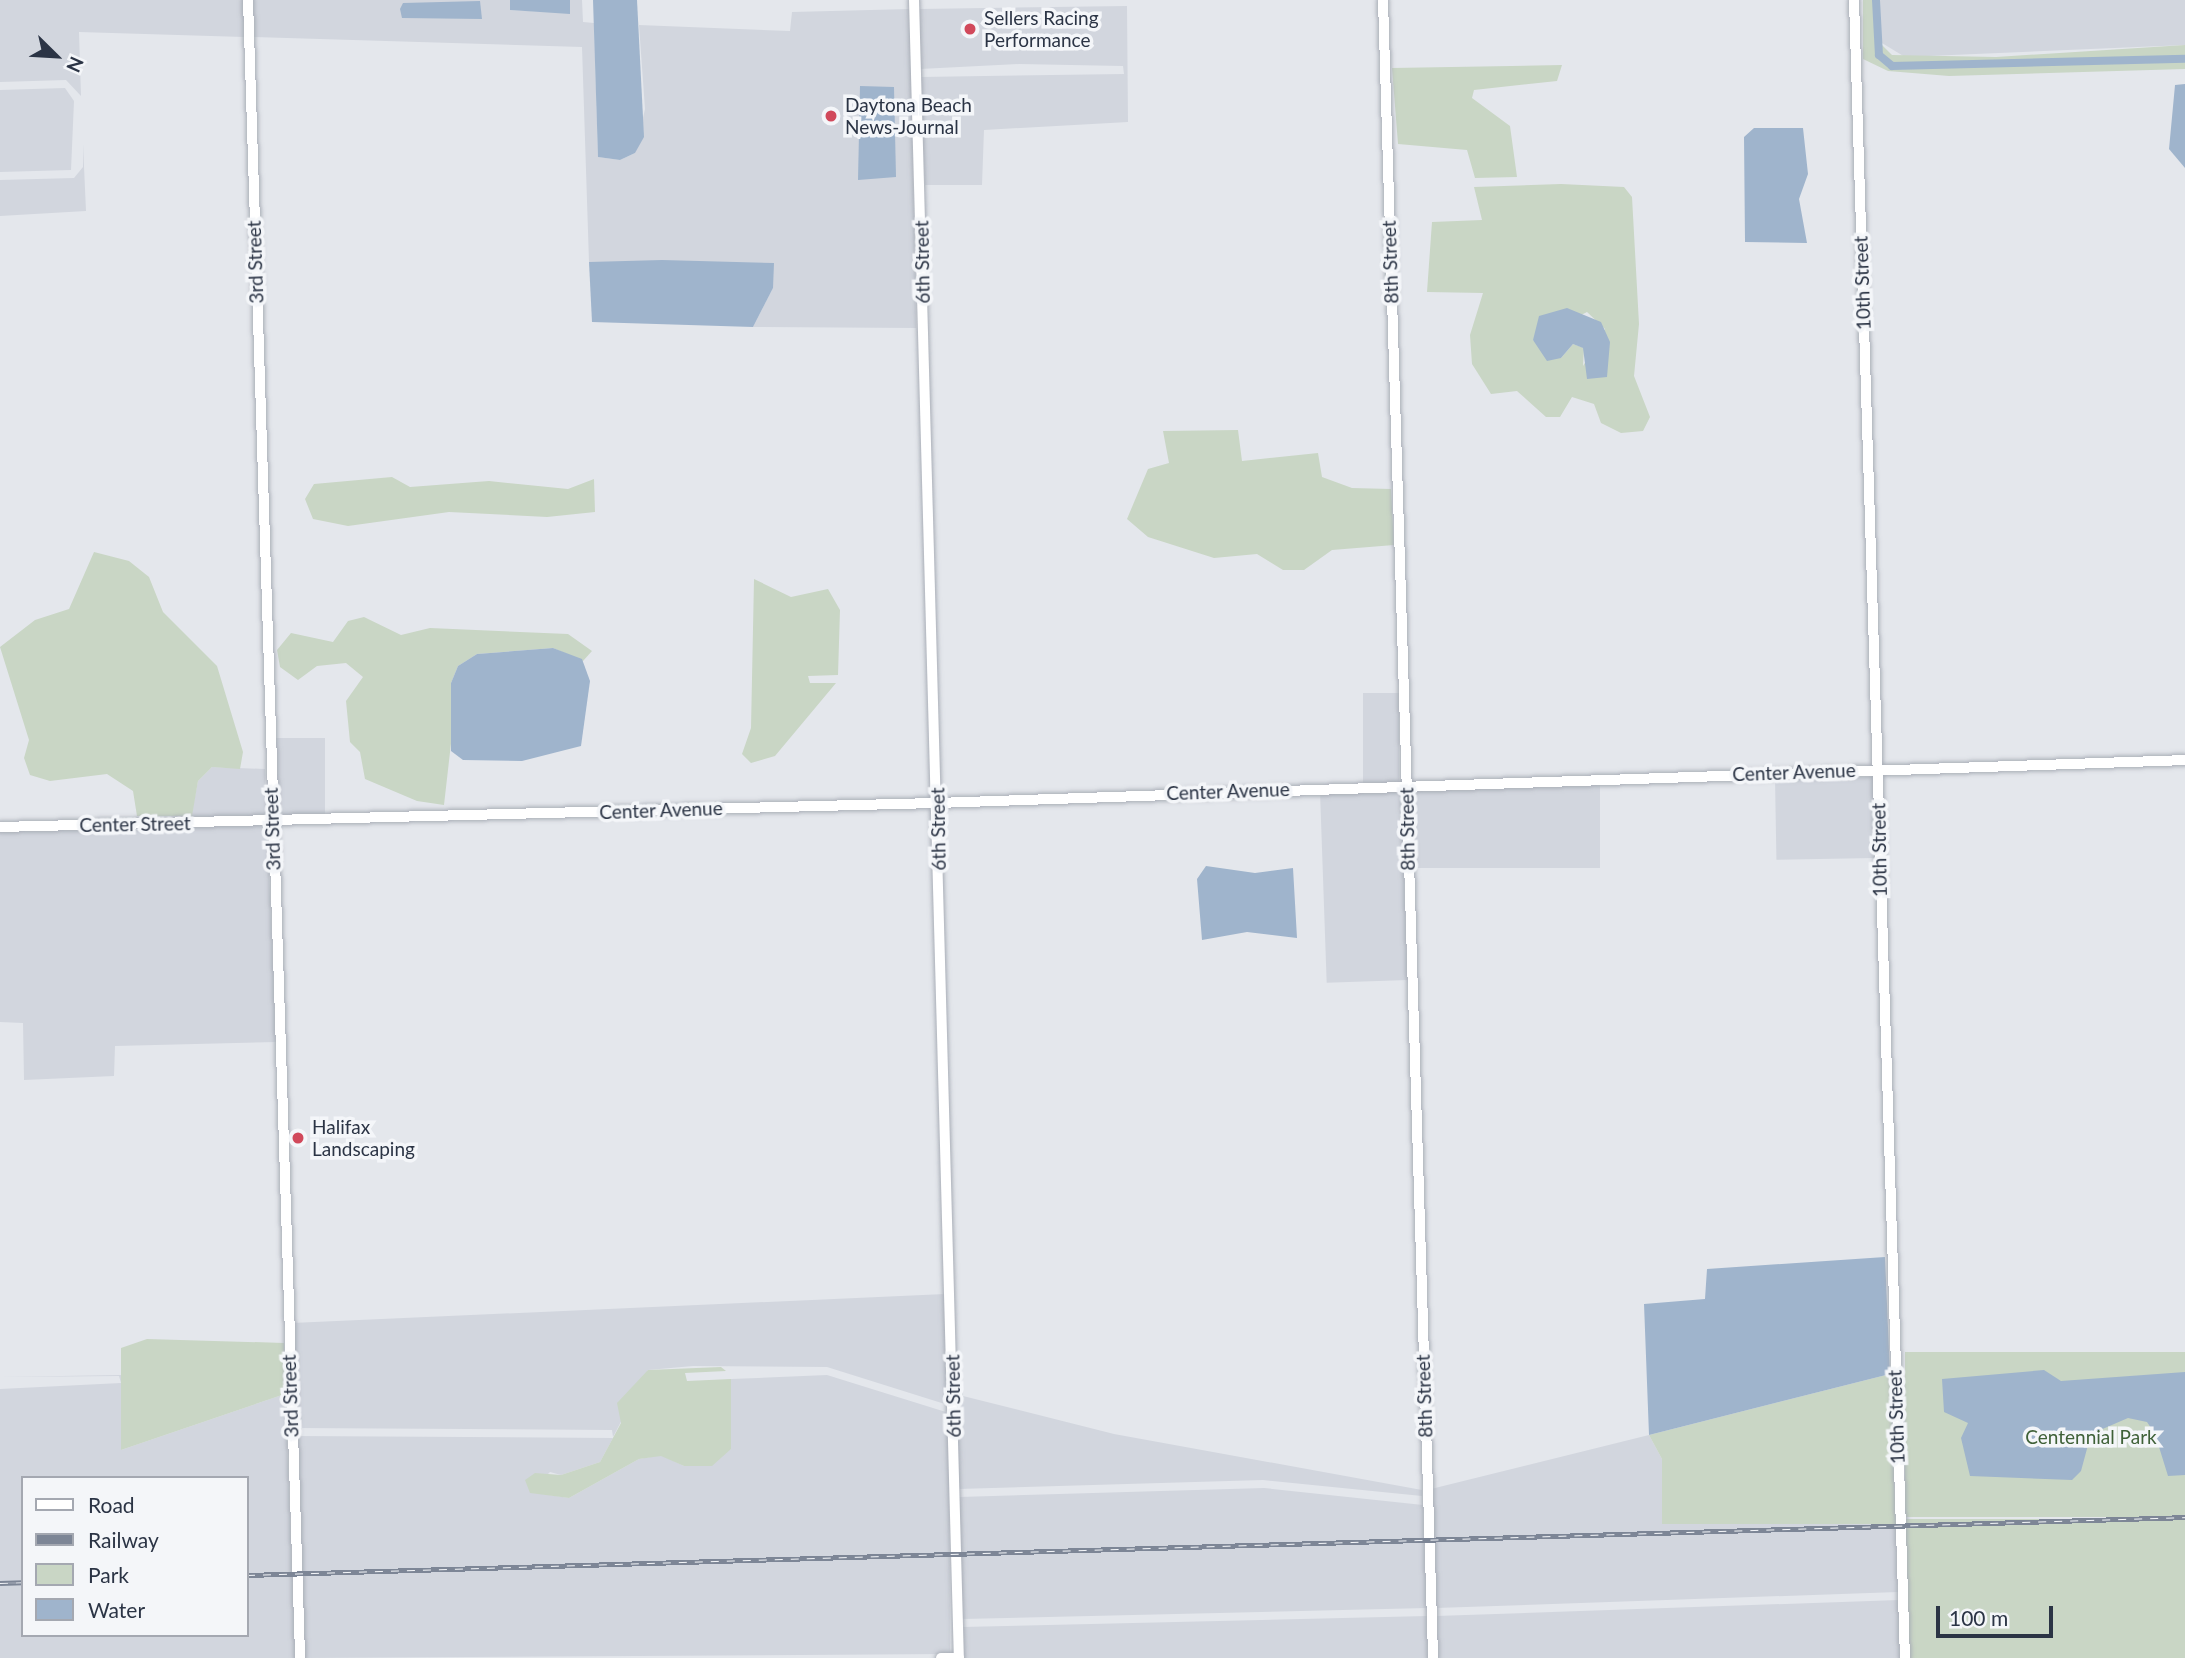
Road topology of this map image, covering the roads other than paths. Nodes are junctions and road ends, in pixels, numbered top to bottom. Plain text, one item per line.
1 (248, 0) edge
2 (914, 0) edge
3 (1383, 0) edge
4 (1854, 0) edge
5 (2185, 760) edge
6 (1877, 769) junction
7 (1406, 786) junction
8 (937, 803) junction
9 (271, 821) junction
10 (0, 827) edge
11 (300, 1658) edge
12 (941, 1658) edge
13 (959, 1658) edge
14 (1433, 1658) edge
15 (1905, 1658) edge

1 - 9 street, 3rd Street
2 - 8 street, 6th Street
3 - 7 street, 8th Street
4 - 6 street, 10th Street
5 - 6 street, Center Avenue
6 - 7 street, Center Avenue
6 - 15 street, 10th Street
7 - 8 street, Center Avenue
7 - 14 street, 8th Street
8 - 9 street, Center Avenue
8 - 13 street, 6th Street
9 - 10 street, Center Street
9 - 11 street, 3rd Street
12 - 13 street

